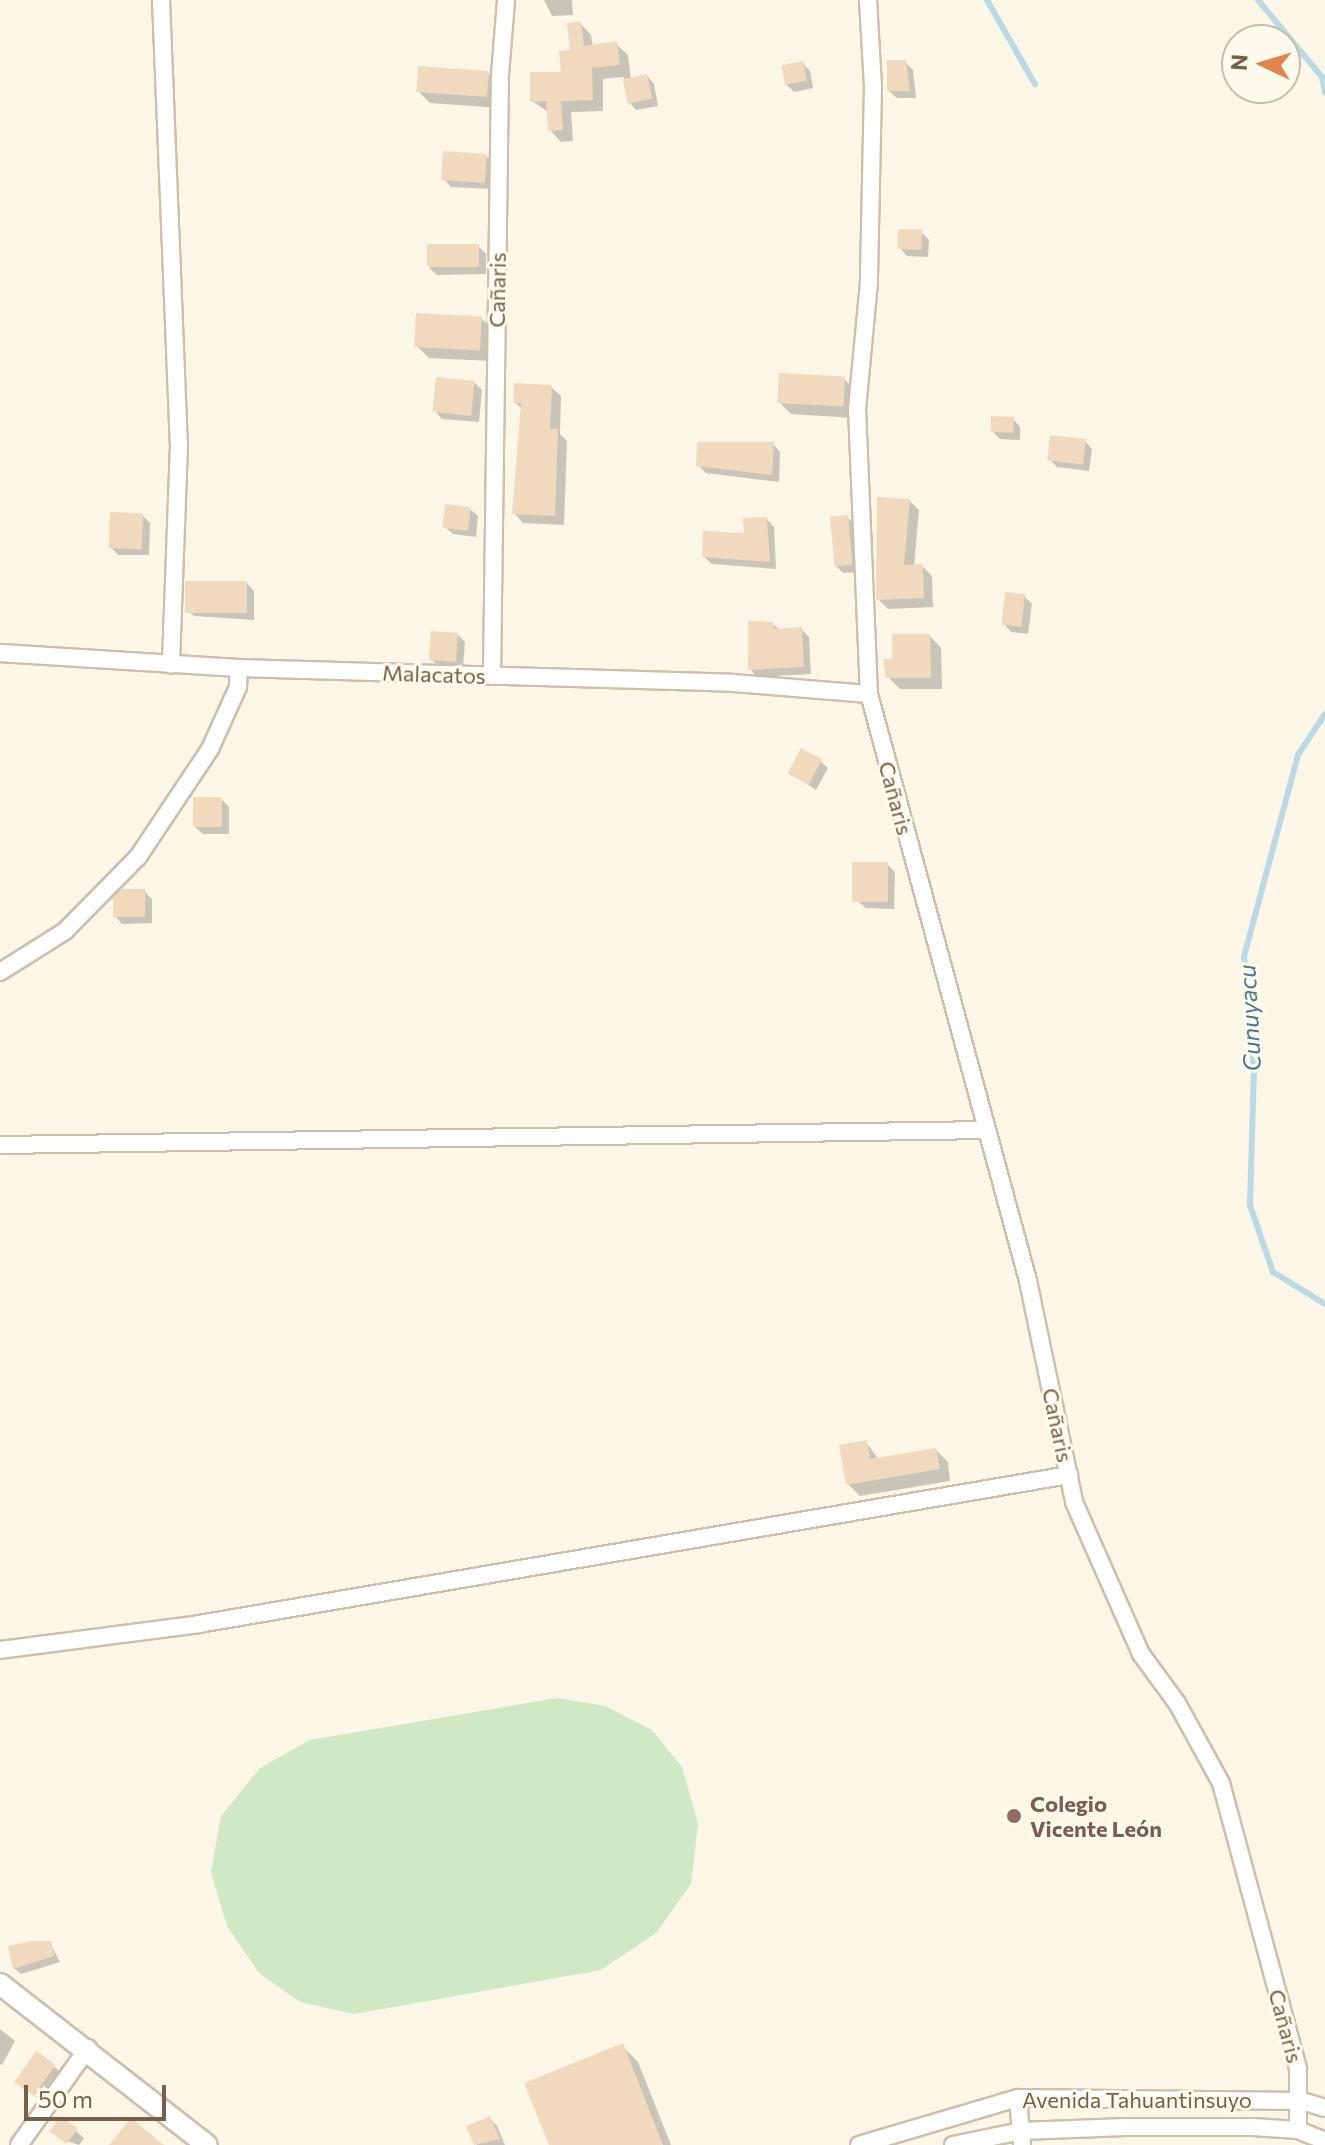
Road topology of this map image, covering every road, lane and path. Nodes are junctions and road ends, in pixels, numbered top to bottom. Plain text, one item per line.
1 (161, 0) edge
2 (506, 0) edge
3 (868, 0) edge
4 (0, 653) edge
5 (171, 665) junction
6 (239, 668) junction
7 (492, 676) junction
8 (869, 694) junction
9 (0, 972) edge
10 (987, 1130) junction
11 (0, 1145) edge
12 (1069, 1475) junction
13 (0, 1650) edge
14 (0, 1984) edge
15 (88, 2048) junction
16 (1018, 2098) junction
17 (1302, 2101) junction
18 (1325, 2108) edge
19 (1298, 2130) junction
20 (1021, 2138) edge
21 (194, 2141) edge
22 (1325, 2141) edge
23 (19, 2145) edge
24 (859, 2145) edge
25 (953, 2145) edge

1 - 5 street
2 - 7 street, Cañaris
3 - 8 street, Cañaris
4 - 5 street, Malacatos
5 - 6 street, Malacatos
6 - 7 street, Malacatos
6 - 9 street
7 - 8 street, Malacatos
8 - 10 street, Cañaris
10 - 11 street
10 - 12 street, Cañaris
12 - 13 street
12 - 17 street, Cañaris
14 - 15 street
15 - 21 street
15 - 23 street
16 - 17 street, Avenida Tahuantinsuyo
16 - 20 street
16 - 24 street, Avenida Tahuantinsuyo
17 - 18 street, Avenida Tahuantinsuyo
17 - 19 street, Cañaris
19 - 20 street, Avenida Tahuantinsuyo
19 - 22 street, Avenida Tahuantinsuyo
20 - 25 street, Avenida Tahuantinsuyo

